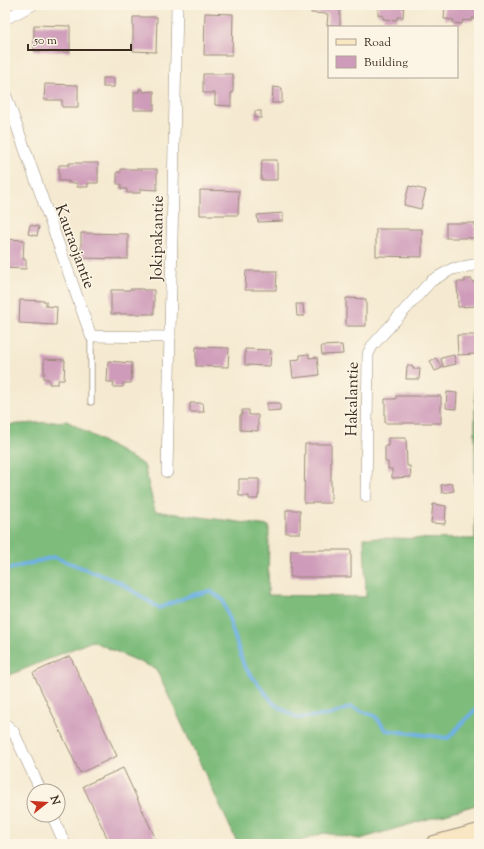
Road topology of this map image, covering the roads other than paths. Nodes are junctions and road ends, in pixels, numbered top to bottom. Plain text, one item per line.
1 (32, 5) edge
2 (177, 5) edge
3 (5, 19) edge
4 (5, 93) edge
5 (479, 264) edge
6 (91, 336) junction
7 (170, 337) junction
8 (91, 402) dead end
9 (167, 472) dead end
10 (366, 496) dead end
11 (5, 724) edge
12 (37, 783) edge
13 (56, 823) edge
14 (479, 832) edge
15 (65, 844) edge
16 (434, 844) edge

1 - 3 street
2 - 7 street, Jokipakantie
4 - 6 street, Kauraojantie
5 - 10 street, Hakalantie
6 - 7 street
6 - 8 lane
7 - 9 street, Jokipakantie
11 - 12 street
13 - 15 street
14 - 16 main road

